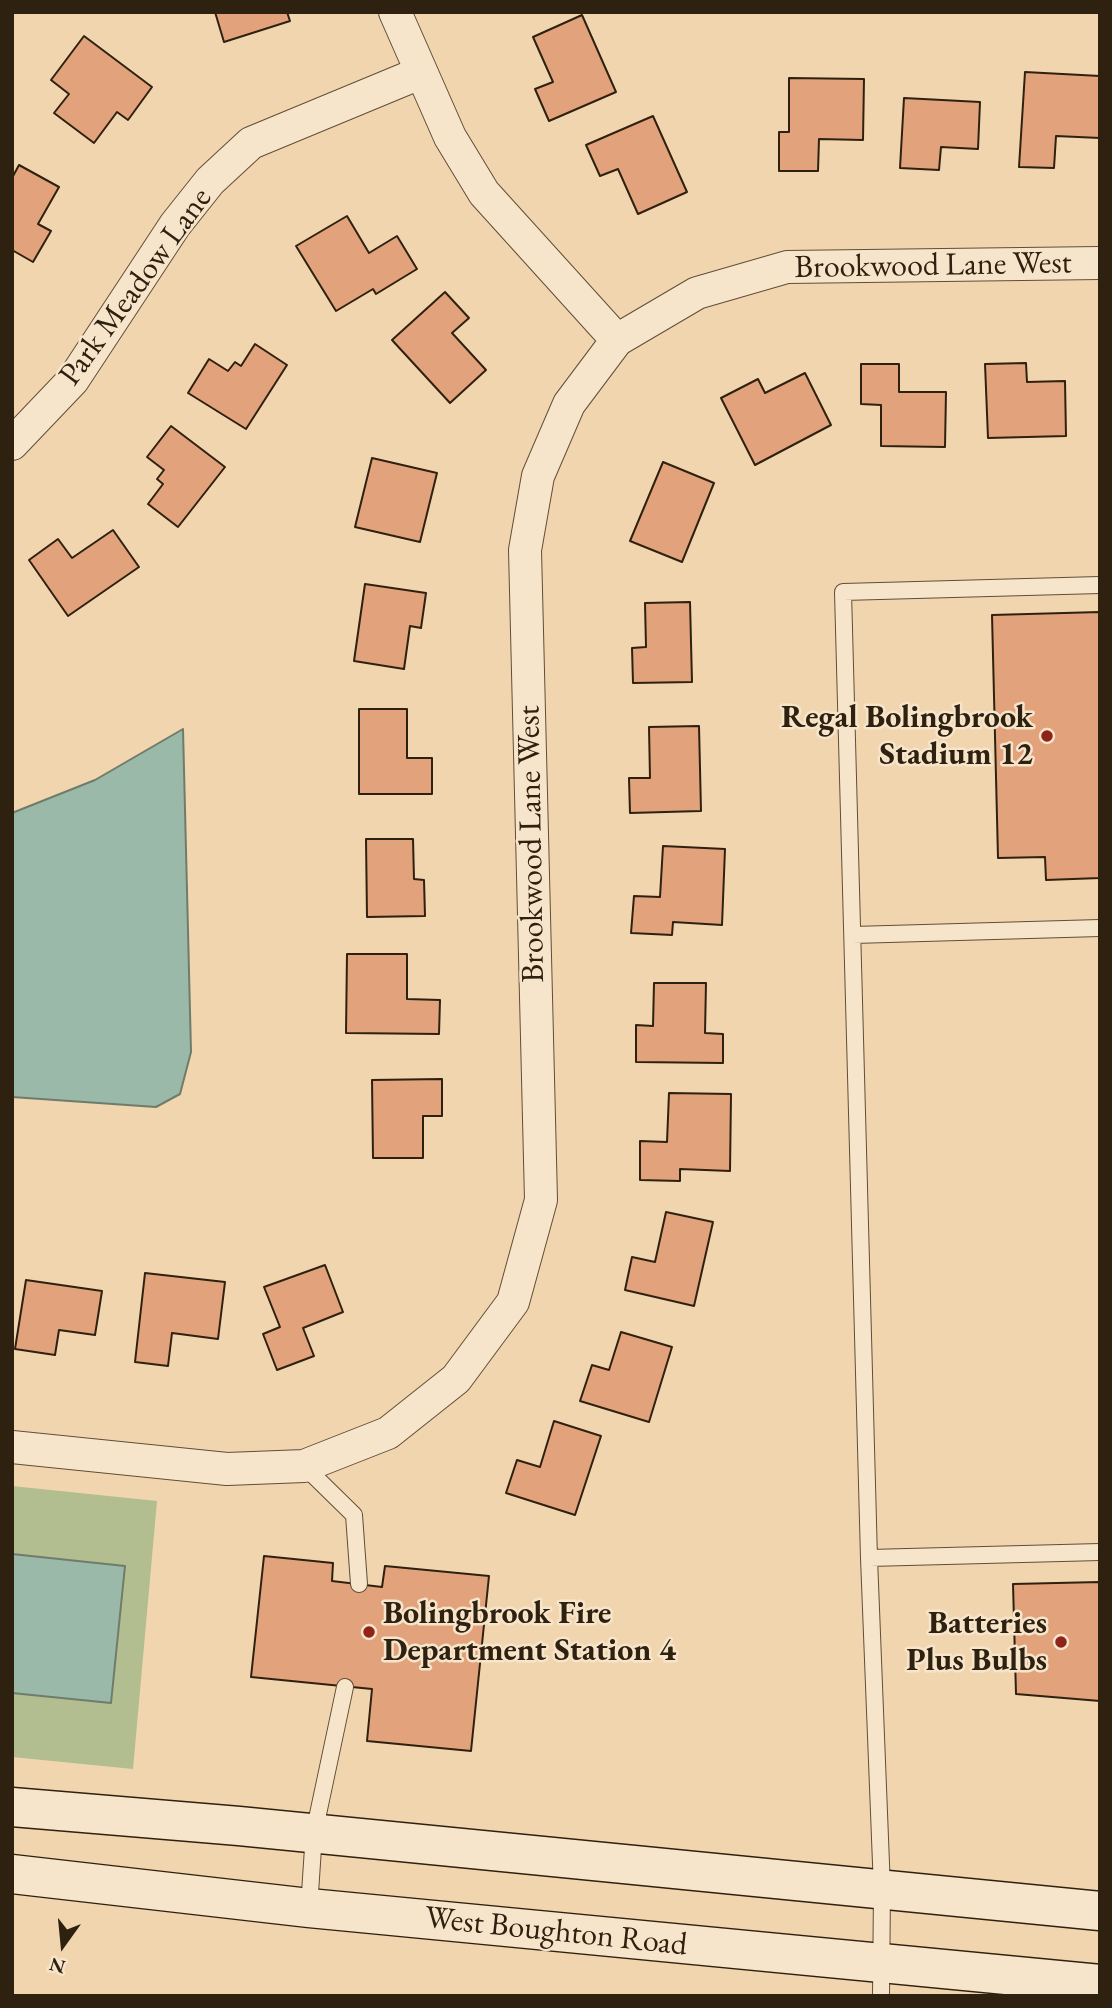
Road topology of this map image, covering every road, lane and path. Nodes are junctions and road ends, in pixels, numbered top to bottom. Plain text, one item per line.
1 (395, 12) edge
2 (420, 73) junction
3 (1100, 262) edge
4 (617, 340) junction
5 (12, 444) edge
6 (1100, 585) edge
7 (1100, 928) edge
8 (853, 935) junction
9 (12, 1447) edge
10 (304, 1466) junction
11 (1100, 1552) edge
12 (869, 1558) junction
13 (359, 1584) dead end
14 (345, 1687) dead end
15 (12, 1807) edge
16 (314, 1833) junction
17 (12, 1874) edge
18 (882, 1889) junction
19 (309, 1908) junction
20 (1100, 1910) edge
21 (881, 1979) edge
22 (1100, 1984) edge

1 - 2 street
2 - 4 street
2 - 5 street, Park Meadow Lane
3 - 4 street, Brookwood Lane West
4 - 10 street, Brookwood Lane West
6 - 8 lane
7 - 8 lane
8 - 12 lane
9 - 10 street, Brookwood Lane West
10 - 13 lane
11 - 12 lane
12 - 18 lane
14 - 16 lane
15 - 16 main road
16 - 18 main road
16 - 19 lane
17 - 19 main road, West Boughton Road
18 - 20 main road
18 - 21 lane
19 - 21 main road, West Boughton Road
21 - 22 main road, West Boughton Road

